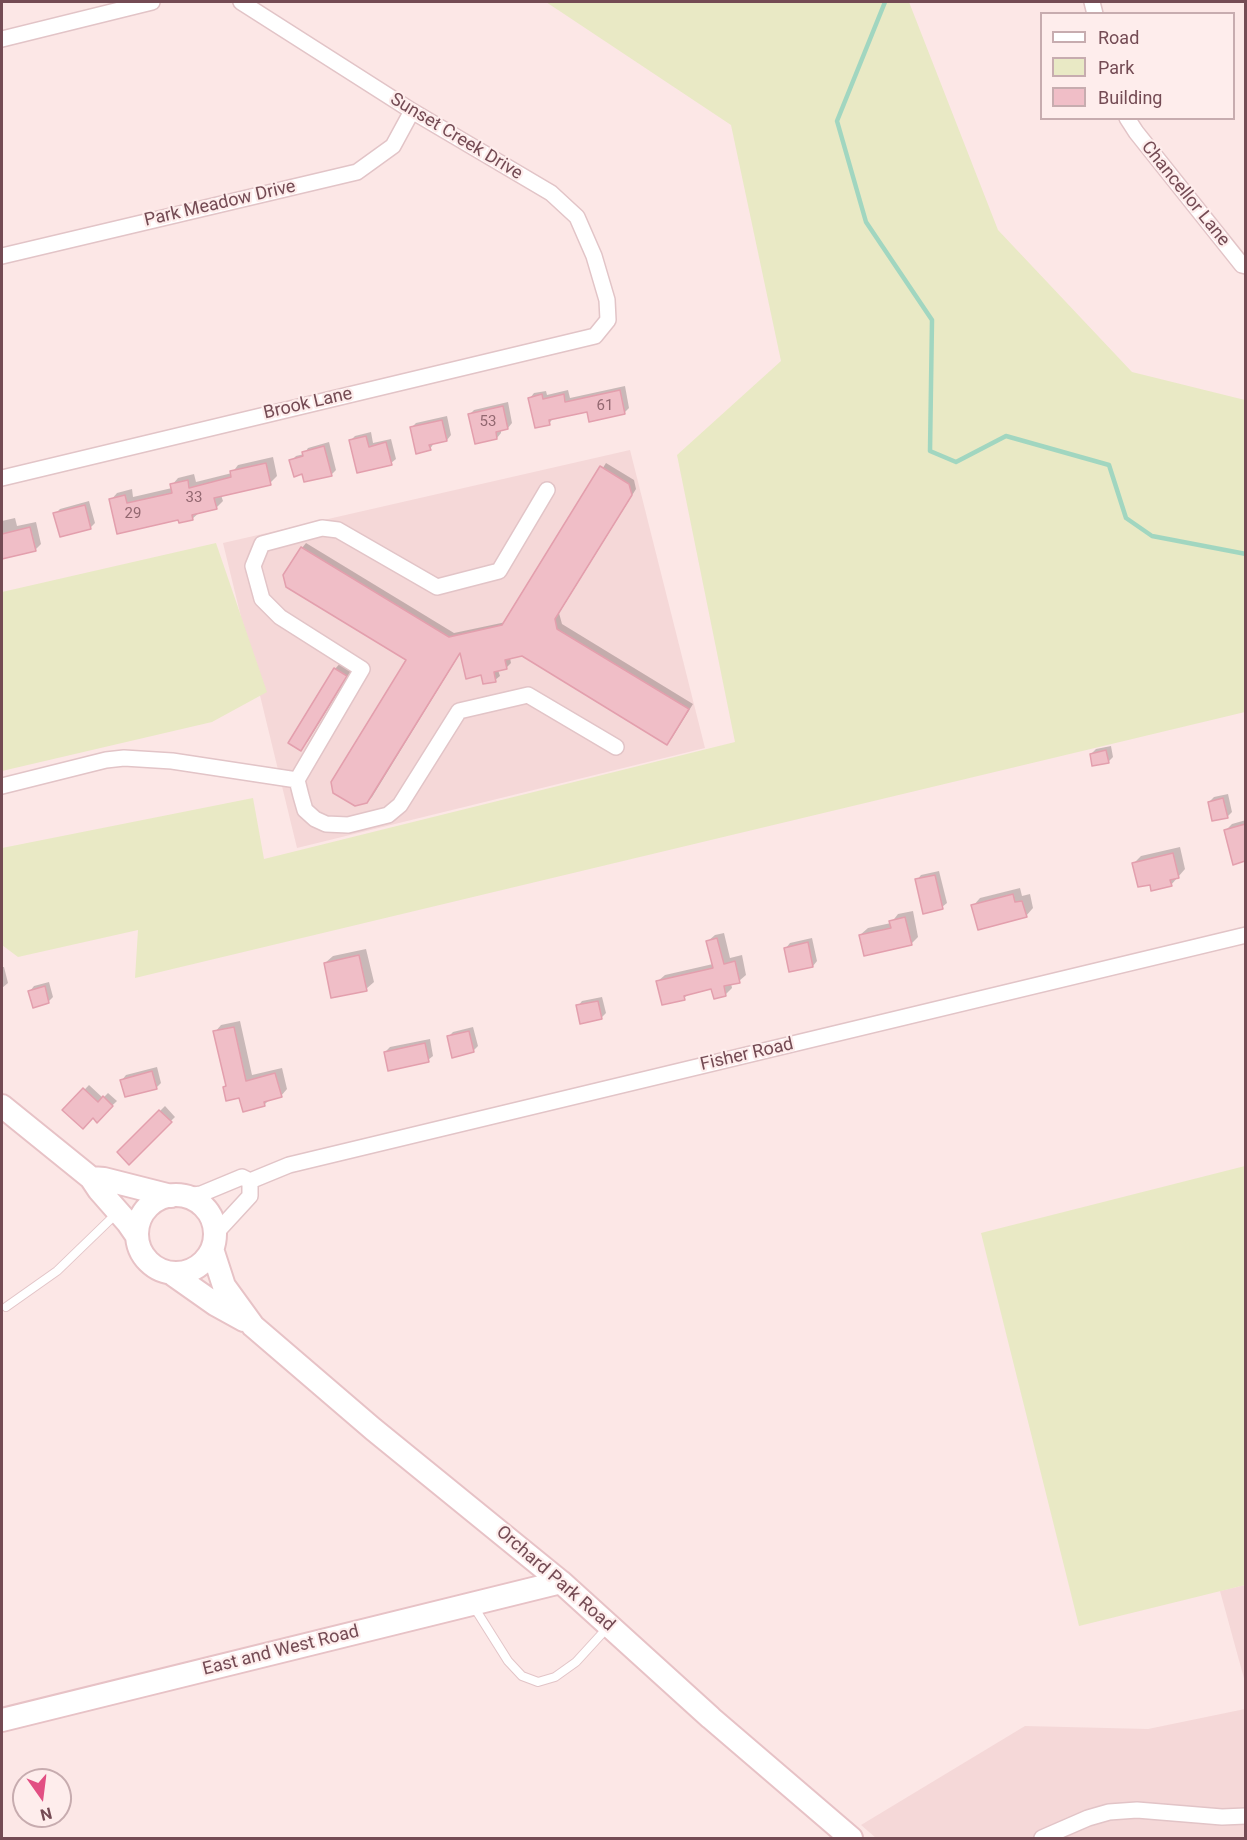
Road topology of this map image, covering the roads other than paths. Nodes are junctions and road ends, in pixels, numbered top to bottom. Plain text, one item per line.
1 (152, 2) edge
2 (242, 2) edge
3 (2, 39) edge
4 (412, 111) junction
5 (1128, 120) edge
6 (2, 256) edge
7 (1245, 266) edge
8 (608, 320) joint
9 (2, 478) edge
10 (547, 490) dead end
11 (616, 747) dead end
12 (297, 780) junction
13 (2, 786) edge
14 (1245, 935) edge
15 (2, 1106) edge
16 (91, 1178) junction
17 (250, 1181) junction
18 (178, 1196) junction
19 (118, 1212) junction
20 (137, 1236) junction
21 (214, 1242) junction
22 (171, 1273) junction
23 (6, 1307) dead end
24 (253, 1326) junction
25 (561, 1582) junction
26 (472, 1604) junction
27 (609, 1626) junction
28 (2, 1720) edge
29 (1245, 1816) edge
30 (851, 1839) edge
31 (1042, 1839) edge

1 - 3 street
2 - 4 street, Sunset Creek Drive
4 - 6 street, Park Meadow Drive
4 - 8 street, Sunset Creek Drive
5 - 7 street, Chancellor Lane
8 - 9 street, Brook Lane
10 - 12 street
11 - 12 street
12 - 13 street
14 - 17 street, Fisher Road
15 - 16 main road
16 - 18 main road
16 - 19 main road
17 - 18 street, Fisher Road
17 - 21 street
18 - 20 main road
18 - 21 main road
19 - 20 main road
19 - 23 lane
20 - 22 main road
21 - 22 main road
21 - 24 main road, Orchard Park Road
22 - 24 main road, Orchard Park Road
24 - 25 main road, Orchard Park Road
25 - 26 main road, East and West Road
25 - 27 main road, Orchard Park Road
26 - 27 lane
26 - 28 main road, East and West Road
27 - 30 main road, Orchard Park Road
29 - 31 street

